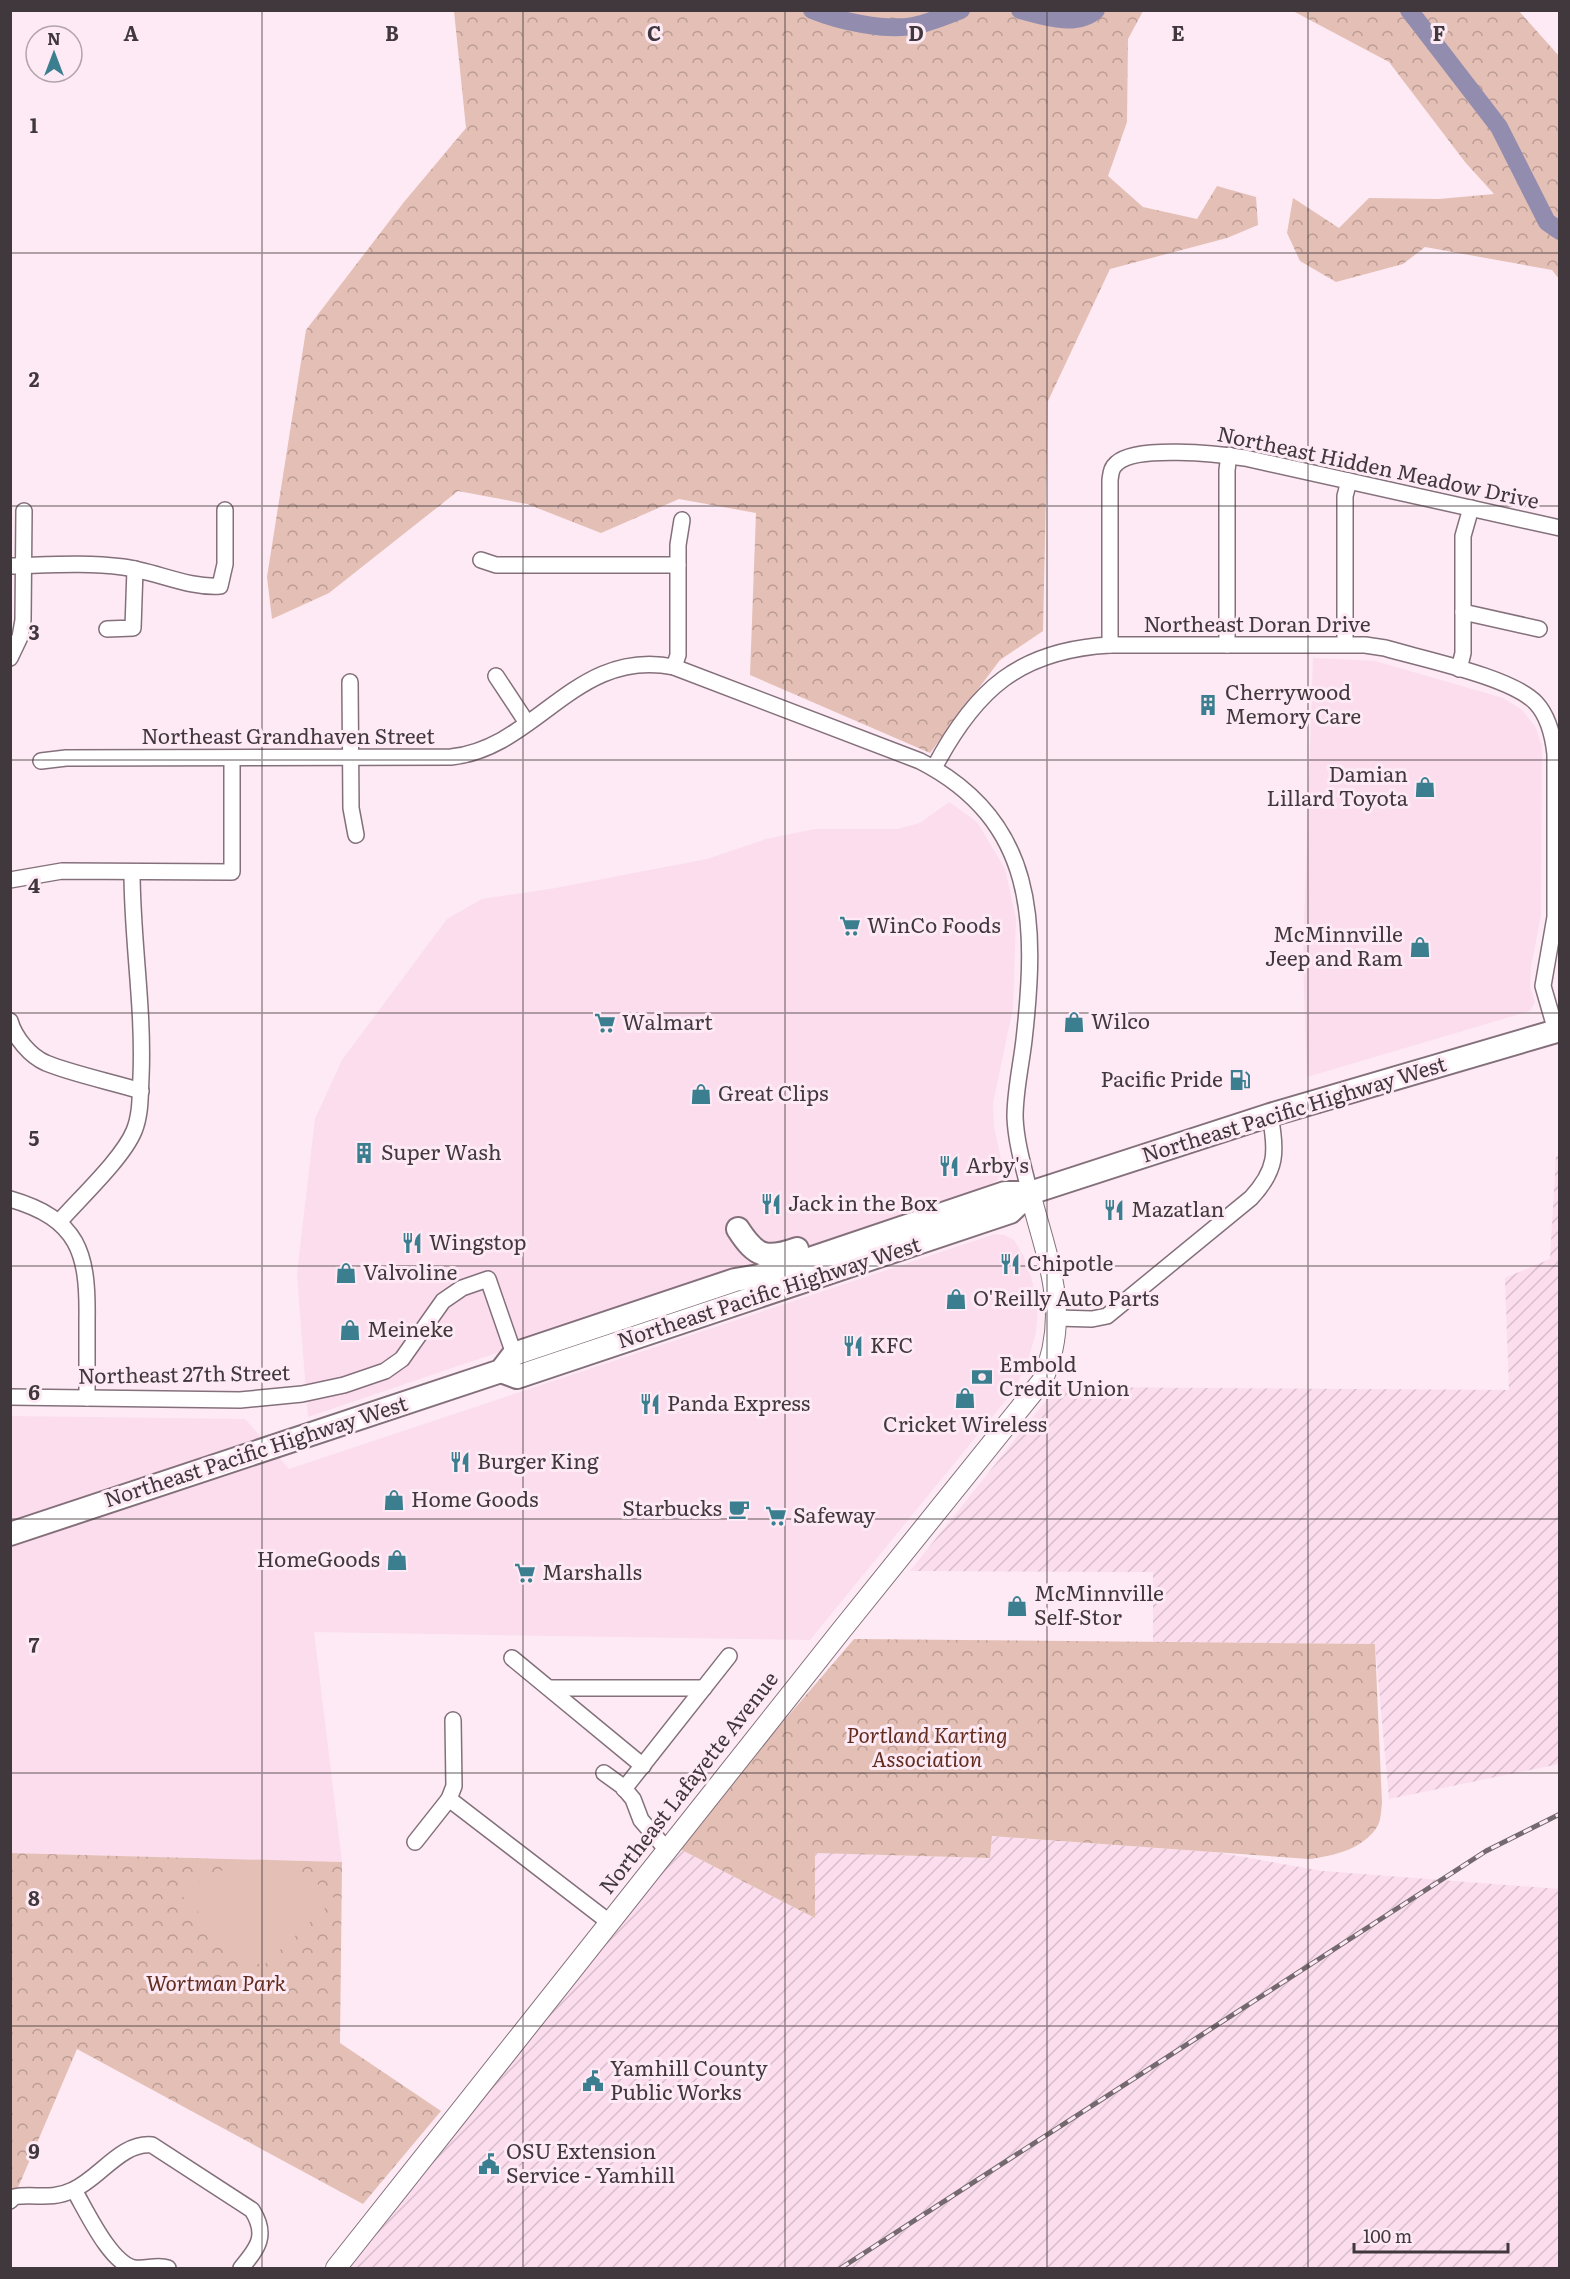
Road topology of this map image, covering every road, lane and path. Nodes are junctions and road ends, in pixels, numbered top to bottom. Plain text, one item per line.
1 (1229, 455) junction
2 (1349, 481) junction
3 (1471, 508) junction
4 (225, 510) dead end
5 (24, 511) dead end
6 (682, 520) dead end
7 (1560, 528) edge
8 (481, 560) dead end
9 (678, 565) junction
10 (17, 566) edge
11 (135, 569) junction
12 (1463, 612) junction
13 (107, 629) dead end
14 (1539, 629) dead end
15 (1345, 644) junction
16 (1110, 645) junction
17 (1227, 645) junction
18 (10, 658) edge
19 (674, 667) junction
20 (1459, 669) junction
21 (496, 676) dead end
22 (350, 682) dead end
23 (527, 723) junction
24 (232, 758) junction
25 (350, 758) junction
26 (41, 762) dead end
27 (934, 768) junction
28 (356, 835) dead end
29 (132, 872) junction
30 (10, 880) edge
31 (10, 1021) edge
32 (1558, 1031) edge
33 (141, 1091) junction
34 (1270, 1116) junction
35 (1030, 1193) junction
36 (10, 1199) edge
37 (58, 1222) junction
38 (738, 1229) dead end
39 (894, 1230) junction
40 (870, 1239) junction
41 (735, 1280) junction
42 (750, 1299) junction
43 (1057, 1318) junction
44 (663, 1328) junction
45 (508, 1362) junction
46 (10, 1397) edge
47 (87, 1398) junction
48 (10, 1534) edge
49 (729, 1656) dead end
50 (512, 1658) dead end
51 (549, 1688) junction
52 (704, 1688) junction
53 (453, 1720) dead end
54 (643, 1766) junction
55 (604, 1773) dead end
56 (624, 1789) junction
57 (449, 1799) junction
58 (415, 1842) dead end
59 (666, 1850) junction
60 (609, 1922) junction
61 (74, 2190) junction
62 (12, 2199) edge
63 (168, 2268) edge
64 (241, 2268) edge
65 (336, 2268) edge

1 - 2 street, Northeast Hidden Meadow Drive
1 - 16 street, Northeast Hidden Meadow Drive
1 - 17 street
2 - 3 street, Northeast Hidden Meadow Drive
2 - 15 street
3 - 7 street, Northeast Hidden Meadow Drive
3 - 12 street
4 - 11 street
5 - 10 street
6 - 9 street
8 - 9 street
9 - 19 street
10 - 11 street
10 - 18 street
11 - 13 street
12 - 14 street
12 - 20 street
15 - 17 street, Northeast Doran Drive
15 - 20 street, Northeast Doran Drive
16 - 17 street, Northeast Doran Drive
16 - 27 street, Northeast Doran Drive
19 - 23 street, Northeast Grandhaven Street
19 - 27 street, Northeast Grandhaven Street
20 - 32 street, Northeast Doran Drive
21 - 23 street
22 - 25 street
23 - 25 street, Northeast Grandhaven Street
24 - 25 street, Northeast Grandhaven Street
24 - 26 street, Northeast Grandhaven Street
24 - 29 street
25 - 28 street
27 - 35 street, Northeast Grandhaven Street
29 - 30 street
29 - 33 street
31 - 33 street
32 - 34 highway, Northeast Pacific Highway West
33 - 37 street
34 - 35 highway, Northeast Pacific Highway West
34 - 43 street
35 - 39 highway, Northeast Pacific Highway West
35 - 42 highway, Northeast Pacific Highway West
35 - 43 main road, Northeast Lafayette Avenue
36 - 37 street
37 - 47 street
38 - 39 highway
39 - 40 highway, Northeast Pacific Highway West
40 - 41 highway, Northeast Pacific Highway West
40 - 42 highway
41 - 44 highway
41 - 45 highway, Northeast Pacific Highway West
42 - 44 highway, Northeast Pacific Highway West
43 - 59 main road, Northeast Lafayette Avenue
44 - 45 highway, Northeast Pacific Highway West
45 - 47 street, Northeast 27th Street
45 - 48 highway, Northeast Pacific Highway West
46 - 47 street, Northeast 27th Street
49 - 52 street
50 - 51 street
51 - 52 street
51 - 54 street
52 - 54 street
53 - 57 street
54 - 56 street
55 - 56 street
56 - 59 street
57 - 58 street
57 - 60 street
59 - 60 main road, Northeast Lafayette Avenue
60 - 65 main road, Northeast Lafayette Avenue
61 - 62 street
61 - 63 street
61 - 64 street

